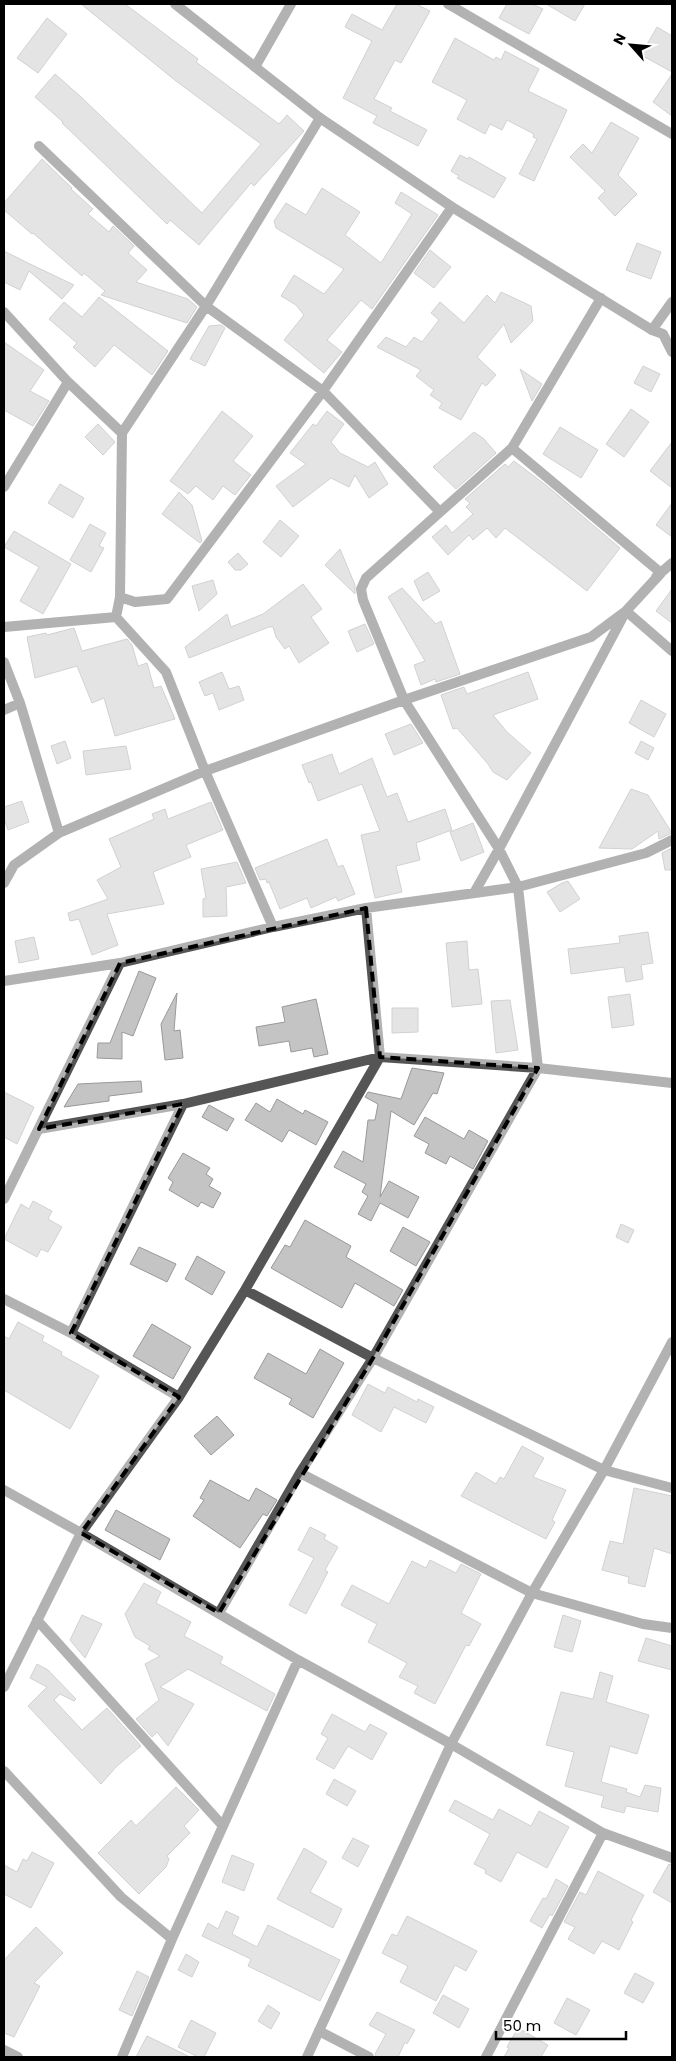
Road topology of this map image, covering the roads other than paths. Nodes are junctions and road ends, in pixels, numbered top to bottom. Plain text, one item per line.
1 (175, 4) edge
2 (291, 4) edge
3 (448, 4) edge
4 (255, 67) junction
5 (320, 118) junction
6 (672, 134) edge
7 (39, 146) dead end
8 (452, 207) junction
9 (601, 298) junction
10 (672, 302) edge
11 (206, 306) junction
12 (4, 312) edge
13 (652, 330) junction
14 (668, 335) edge
15 (672, 352) edge
16 (68, 382) junction
17 (322, 391) junction
18 (122, 433) junction
19 (512, 448) junction
20 (4, 487) edge
21 (440, 511) junction
22 (672, 563) edge
23 (661, 573) junction
24 (120, 597) junction
25 (626, 611) junction
26 (116, 617) junction
27 (4, 627) edge
28 (591, 637) junction
29 (672, 651) edge
30 (4, 662) edge
31 (404, 700) junction
32 (20, 704) junction
33 (4, 710) edge
34 (205, 771) junction
35 (59, 833) junction
36 (672, 840) edge
37 (499, 849) junction
38 (4, 883) edge
39 (518, 887) junction
40 (474, 893) junction
41 (366, 908) junction
42 (273, 927) junction
43 (120, 963) junction
44 (4, 981) edge
45 (380, 1057) junction
46 (538, 1068) junction
47 (672, 1083) edge
48 (183, 1104) junction
49 (39, 1130) junction
50 (4, 1199) edge
51 (245, 1290) junction
52 (4, 1299) edge
53 (71, 1333) junction
54 (672, 1342) edge
55 (373, 1358) junction
56 (178, 1397) junction
57 (604, 1470) junction
58 (300, 1473) junction
59 (672, 1488) edge
60 (4, 1490) edge
61 (81, 1532) junction
62 (532, 1593) junction
63 (219, 1613) junction
64 (37, 1620) junction
65 (672, 1628) edge
66 (298, 1660) junction
67 (4, 1687) edge
68 (451, 1744) junction
69 (4, 1771) edge
70 (223, 1826) junction
71 (603, 1833) junction
72 (672, 1858) edge
73 (172, 1939) junction
74 (319, 2031) junction
75 (4, 2050) edge
76 (18, 2057) edge
77 (122, 2057) edge
78 (307, 2057) edge
79 (369, 2057) edge
80 (486, 2057) edge

1 - 4 street
2 - 4 street
3 - 6 street
4 - 5 street
5 - 8 street
5 - 11 street
7 - 11 street
8 - 9 street
8 - 17 street
9 - 13 street
9 - 19 street
10 - 13 street
11 - 17 street
11 - 18 street
12 - 16 street
13 - 14 street
14 - 15 street
16 - 18 street
16 - 20 street
17 - 21 street
17 - 24 street
18 - 24 street
19 - 21 street
19 - 23 street
21 - 31 street
22 - 23 street
23 - 25 street
23 - 28 street
24 - 26 street
25 - 28 street
25 - 29 street
25 - 37 street
26 - 27 street
26 - 34 street
28 - 31 street
30 - 32 street
31 - 34 street
31 - 37 street
32 - 33 street
32 - 35 street
34 - 35 street
34 - 42 street
35 - 38 street
36 - 39 street
37 - 39 street
37 - 40 street
39 - 40 street
39 - 46 street
40 - 41 street
41 - 42 street
41 - 45 street
42 - 43 street
43 - 44 street
43 - 49 street
45 - 46 street
45 - 48 street
45 - 51 street
46 - 47 street
46 - 55 street
48 - 49 street
48 - 53 street
49 - 50 street
51 - 55 street
51 - 56 street
52 - 53 street
53 - 56 street
54 - 57 street
55 - 57 street
55 - 58 street
56 - 61 street
57 - 59 street
57 - 62 street
58 - 62 street
58 - 63 street
60 - 61 street
61 - 63 street
61 - 64 street
62 - 65 street
62 - 68 street
63 - 66 street
64 - 67 street
64 - 70 street
66 - 68 street
66 - 70 street
68 - 71 street
68 - 74 street
69 - 73 street
70 - 73 street
71 - 72 street
71 - 80 street
73 - 77 street
74 - 78 street
74 - 79 street
75 - 76 street

